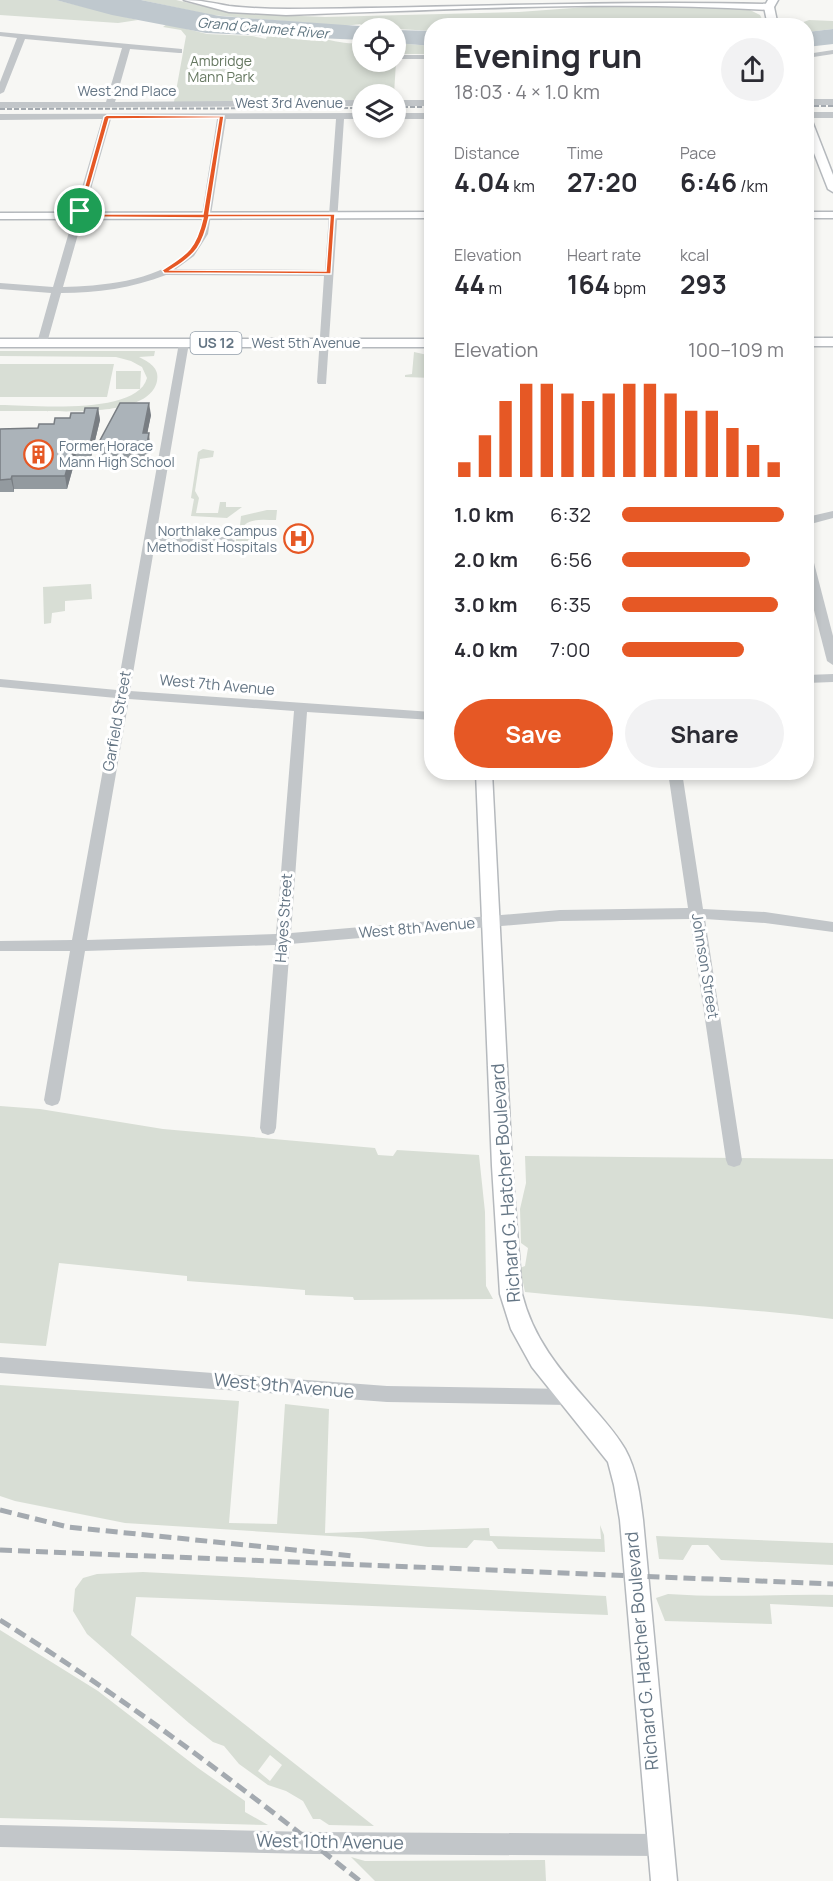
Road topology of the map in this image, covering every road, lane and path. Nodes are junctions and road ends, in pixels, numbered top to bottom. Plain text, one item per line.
1 (189, 0) edge
2 (214, 0) edge
3 (230, 0) edge
4 (264, 0) edge
5 (512, 0) edge
6 (725, 0) edge
7 (771, 3) edge
8 (362, 7) junction
9 (772, 18) edge
10 (0, 34) edge
11 (22, 36) junction
12 (127, 46) junction
13 (179, 51) dead end
14 (833, 52) edge
15 (814, 55) edge
16 (406, 57) edge
17 (424, 57) edge
18 (0, 92) edge
19 (814, 102) edge
20 (833, 102) edge
21 (352, 103) edge
22 (406, 103) edge
23 (424, 103) edge
24 (110, 104) junction
25 (0, 105) edge
26 (814, 115) edge
27 (833, 115) edge
28 (340, 116) junction
29 (352, 116) edge
30 (406, 116) edge
31 (424, 116) edge
32 (0, 117) edge
33 (107, 117) junction
34 (222, 117) junction
35 (814, 139) edge
36 (833, 189) edge
37 (333, 215) junction
38 (424, 215) edge
39 (814, 215) edge
40 (833, 215) edge
41 (0, 216) edge
42 (78, 216) junction
43 (206, 216) junction
44 (164, 272) junction
45 (329, 273) junction
46 (0, 286) edge
47 (57, 290) junction
48 (814, 342) edge
49 (833, 342) edge
50 (0, 343) edge
51 (42, 343) junction
52 (184, 343) junction
53 (324, 343) junction
54 (424, 343) edge
55 (322, 382) dead end
56 (833, 513) edge
57 (814, 519) edge
58 (149, 539) junction
59 (229, 541) dead end
60 (814, 586) edge
61 (833, 661) edge
62 (833, 678) edge
63 (814, 679) edge
64 (0, 683) edge
65 (122, 694) junction
66 (301, 709) junction
67 (424, 716) edge
68 (483, 780) edge
69 (676, 780) edge
70 (697, 913) junction
71 (490, 922) junction
72 (833, 927) edge
73 (283, 939) junction
74 (0, 946) edge
75 (80, 946) junction
76 (52, 1100) dead end
77 (268, 1128) dead end
78 (734, 1160) dead end
79 (0, 1365) edge
80 (569, 1397) junction
81 (0, 1836) edge
82 (660, 1845) junction
83 (664, 1881) edge

1 - 8 highway
2 - 8 highway
3 - 8 highway
4 - 8 highway
5 - 8 highway
6 - 7 highway
7 - 8 highway
7 - 9 main road
10 - 11 street
11 - 12 street
11 - 18 street
12 - 13 street
12 - 24 street
14 - 15 street
16 - 17 street
19 - 20 street
21 - 24 street, West 2nd Place
22 - 23 street
24 - 25 street, West 2nd Place
26 - 27 street
28 - 29 street, West 3rd Avenue
28 - 34 street, West 3rd Avenue
28 - 37 street
30 - 31 street
32 - 33 street, West 3rd Avenue
33 - 34 street, West 3rd Avenue
33 - 42 street
34 - 43 street
35 - 36 main road
37 - 38 main road
37 - 43 main road
37 - 45 street
39 - 40 main road
41 - 42 main road
42 - 43 main road
42 - 47 street
43 - 44 street
44 - 45 street
44 - 47 street
45 - 53 street
46 - 47 street
47 - 51 street
48 - 49 main road
50 - 51 main road, West 5th Avenue / US 12
51 - 52 main road, West 5th Avenue / US 12
52 - 53 main road, West 5th Avenue / US 12
52 - 58 street, Garfield Street
53 - 54 main road, West 5th Avenue / US 12
53 - 55 street
56 - 57 street
58 - 59 street
58 - 65 street, Garfield Street
60 - 61 street
62 - 63 street
64 - 65 street, West 7th Avenue
65 - 66 street, West 7th Avenue
65 - 75 street, Garfield Street
66 - 67 street, West 7th Avenue
66 - 73 street, Hayes Street
68 - 71 main road, Richard G. Hatcher Boulevard
69 - 70 street, Johnson Street
70 - 71 street, West 8th Avenue
70 - 72 street, West 8th Avenue
70 - 78 street, Johnson Street
71 - 73 street, West 8th Avenue
71 - 80 main road, Richard G. Hatcher Boulevard
73 - 75 street, West 8th Avenue
73 - 77 street, Hayes Street
74 - 75 street, West 8th Avenue
75 - 76 street, Garfield Street
79 - 80 street, West 9th Avenue
80 - 82 main road, Richard G. Hatcher Boulevard
81 - 82 street, West 10th Avenue
82 - 83 main road, Richard G. Hatcher Boulevard

